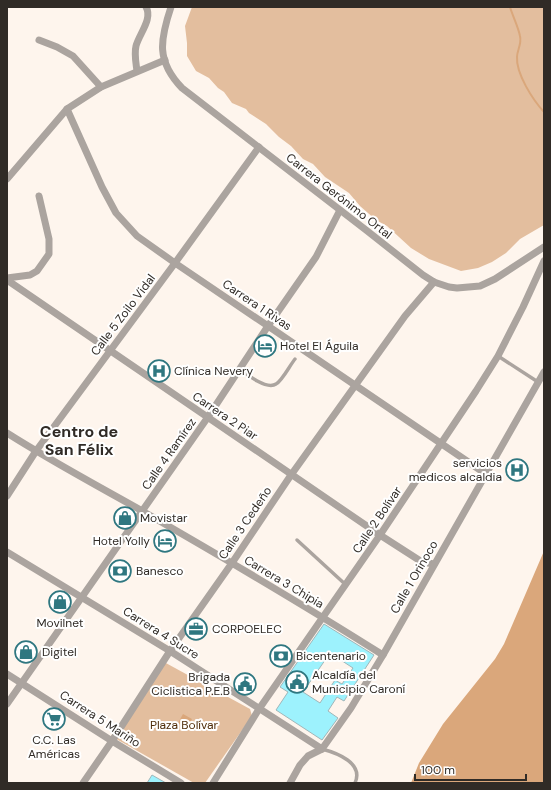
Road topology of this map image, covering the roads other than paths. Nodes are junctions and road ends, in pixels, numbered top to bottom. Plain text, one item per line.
1 (146, 7) edge
2 (171, 7) edge
3 (39, 40) dead end
4 (165, 60) junction
5 (137, 71) junction
6 (101, 87) junction
7 (67, 109) junction
8 (259, 148) junction
9 (7, 180) edge
10 (39, 196) dead end
11 (340, 210) junction
12 (544, 246) edge
13 (544, 261) edge
14 (175, 263) junction
15 (7, 279) edge
16 (434, 282) junction
17 (268, 326) junction
18 (110, 351) junction
19 (498, 356) junction
20 (295, 359) dead end
21 (240, 369) junction
22 (544, 372) edge
23 (538, 382) junction
24 (356, 386) junction
25 (208, 417) junction
26 (7, 433) edge
27 (442, 444) junction
28 (36, 452) junction
29 (291, 474) junction
30 (486, 474) junction
31 (7, 496) edge
32 (143, 511) junction
33 (380, 535) junction
34 (297, 540) dead end
35 (7, 552) edge
36 (232, 563) junction
37 (434, 564) junction
38 (346, 585) junction
39 (82, 597) junction
40 (323, 618) junction
41 (170, 651) junction
42 (383, 655) junction
43 (7, 674) edge
44 (23, 683) junction
45 (7, 704) edge
46 (259, 709) junction
47 (112, 741) junction
48 (322, 749) junction
49 (83, 783) edge
50 (181, 783) edge
51 (213, 783) edge
52 (290, 783) edge
53 (355, 783) edge

1 - 5 street
2 - 4 street, Carrera Gerónimo Ortal
3 - 6 street
4 - 5 street
4 - 8 street, Carrera Gerónimo Ortal
5 - 6 street
6 - 7 street
7 - 9 street
7 - 14 street, Carrera 1 Rivas
8 - 11 street, Carrera Gerónimo Ortal
8 - 14 street, Calle 5 Zoilo Vidal
10 - 15 street
11 - 16 street, Carrera Gerónimo Ortal
11 - 17 street, Calle 4 Ramírez
12 - 16 street, Carrera Gerónimo Ortal
13 - 19 street, Calle 2 Bolívar
14 - 17 street, Carrera 1 Rivas
14 - 18 street, Calle 5 Zoilo Vidal
15 - 18 street, Carrera 2 Piar
16 - 24 street, Calle 3 Cedeño
17 - 21 street, Calle 4 Ramírez
17 - 24 street, Carrera 1 Rivas
18 - 25 street, Carrera 2 Piar
18 - 28 street, Calle 5 Zoilo Vidal
19 - 23 lane
19 - 27 street, Calle 2 Bolívar
20 - 21 lane
21 - 25 street, Calle 4 Ramírez
22 - 23 street, Calle 1 Orinoco
23 - 30 street, Calle 1 Orinoco
24 - 27 street, Carrera 1 Rivas
24 - 29 street, Calle 3 Cedeño
25 - 29 street, Carrera 2 Piar
25 - 32 street, Calle 4 Ramírez
26 - 28 street, Carrera 3 Chipia
27 - 30 street, Carrera 1 Rivas
27 - 33 street, Calle 2 Bolívar
28 - 31 street, Calle 5 Zoilo Vidal
28 - 32 street, Carrera 3 Chipia
29 - 33 street, Carrera 2 Piar
29 - 36 street, Calle 3 Cedeño
30 - 37 street, Calle 1 Orinoco
32 - 36 street, Carrera 3 Chipia
32 - 39 street, Calle 4 Ramírez
33 - 37 street, Carrera 2 Piar
33 - 38 street, Calle 2 Bolívar
34 - 38 lane
35 - 39 street, Carrera 4 Sucre
36 - 40 street, Carrera 3 Chipia
36 - 41 street, Calle 3 Cedeño
37 - 42 street, Calle 1 Orinoco
38 - 40 street, Calle 2 Bolívar
39 - 41 street, Carrera 4 Sucre
39 - 44 street, Calle 4 Ramírez
40 - 42 street, Carrera 3 Chipia
40 - 46 street, Calle 2 Bolívar
41 - 46 street, Carrera 4 Sucre
41 - 47 street, Calle 3 Cedeño
42 - 48 street, Calle 1 Orinoco
43 - 44 street, Carrera 5 Mariño
44 - 45 street, Calle 4 Ramírez
44 - 47 street, Carrera 5 Mariño
46 - 48 street, Carrera 4 Sucre
46 - 51 street, Calle 2 Bolívar
47 - 49 street, Calle 3 Cedeño
47 - 50 street, Carrera 5 Mariño
48 - 52 street, Calle 1 Orinoco
48 - 53 lane

